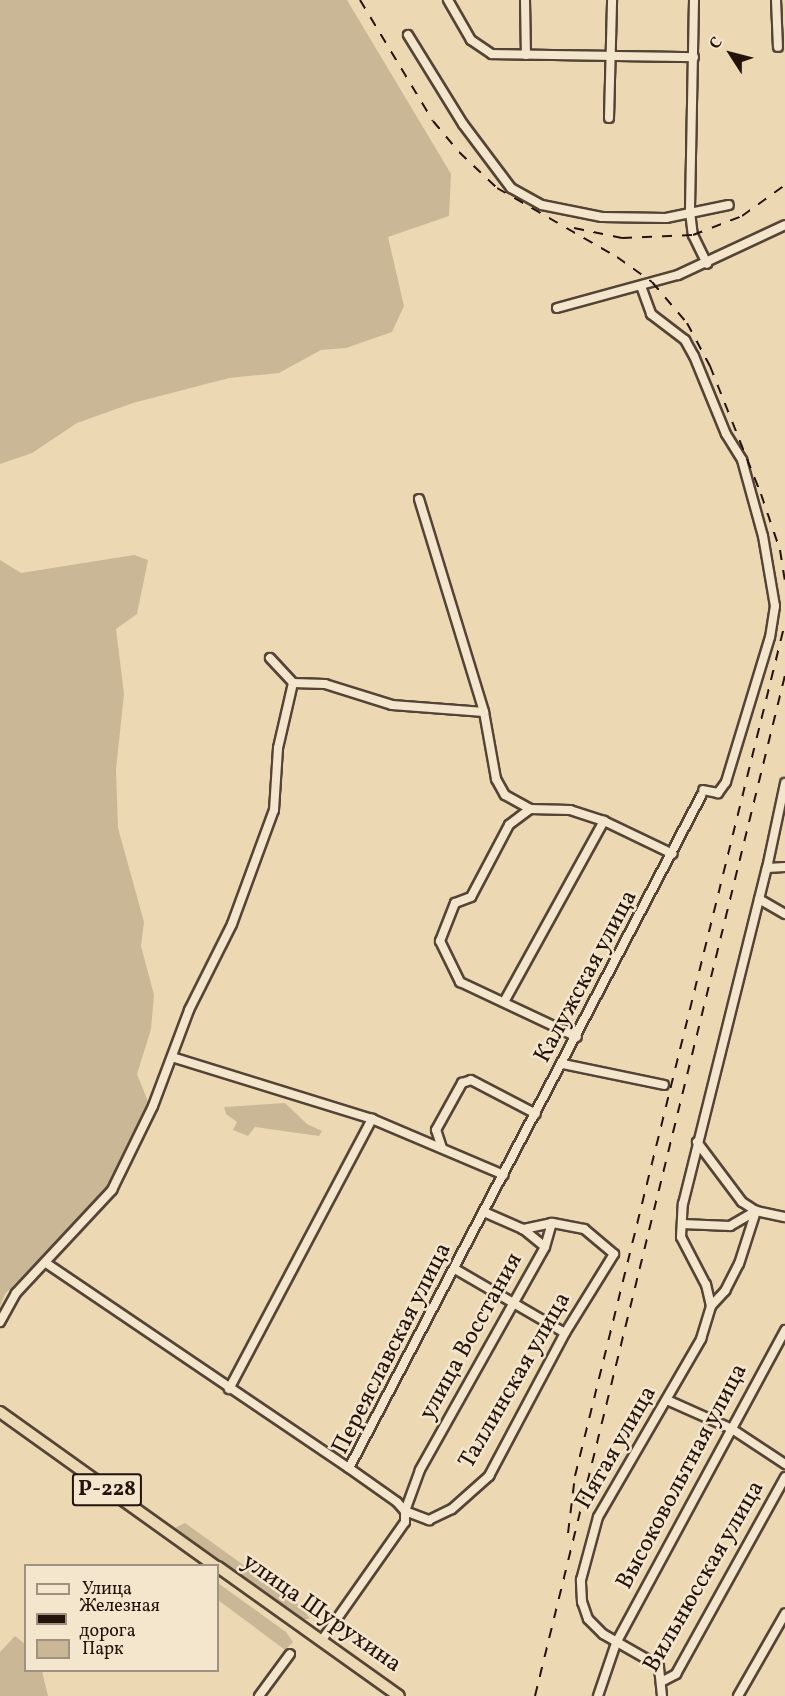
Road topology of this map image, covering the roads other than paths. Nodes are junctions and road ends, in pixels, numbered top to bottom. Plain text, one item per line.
1 (448, 0) edge
2 (525, 0) edge
3 (612, 0) edge
4 (694, 0) edge
5 (776, 0) edge
6 (408, 35) dead end
7 (778, 46) dead end
8 (526, 55) junction
9 (611, 57) junction
10 (694, 57) junction
11 (609, 118) dead end
12 (729, 205) dead end
13 (690, 212) junction
14 (785, 225) edge
15 (707, 264) junction
16 (641, 286) junction
17 (557, 308) dead end
18 (419, 499) dead end
19 (270, 658) dead end
20 (293, 683) junction
21 (484, 712) junction
22 (785, 783) edge
23 (783, 808) edge
24 (530, 809) junction
25 (603, 821) junction
26 (673, 854) junction
27 (785, 867) edge
28 (767, 868) junction
29 (759, 899) junction
30 (785, 914) edge
31 (504, 1002) junction
32 (577, 1037) junction
33 (172, 1057) junction
34 (563, 1064) junction
35 (664, 1085) dead end
36 (536, 1114) junction
37 (372, 1119) junction
38 (697, 1142) junction
39 (442, 1148) junction
40 (504, 1175) junction
41 (756, 1211) junction
42 (484, 1212) junction
43 (785, 1217) edge
44 (552, 1223) junction
45 (682, 1224) junction
46 (524, 1229) junction
47 (545, 1247) junction
48 (46, 1263) junction
49 (455, 1269) junction
50 (512, 1305) junction
51 (711, 1306) junction
52 (0, 1322) edge
53 (785, 1330) edge
54 (565, 1333) junction
55 (229, 1389) junction
56 (667, 1400) junction
57 (0, 1412) edge
58 (732, 1429) junction
59 (785, 1464) edge
60 (349, 1468) junction
61 (785, 1477) edge
62 (405, 1511) junction
63 (213, 1564) edge
64 (219, 1568) edge
65 (785, 1614) edge
66 (781, 1630) edge
67 (322, 1640) junction
68 (616, 1642) junction
69 (290, 1654) dead end
70 (663, 1681) junction
71 (259, 1696) edge
72 (399, 1696) edge
73 (598, 1696) edge
74 (663, 1696) edge
75 (738, 1696) edge

1 - 8 street
2 - 8 street
3 - 9 street
4 - 10 street
5 - 7 street
6 - 13 street
8 - 9 street
9 - 10 street
9 - 11 street
10 - 13 street
12 - 13 street
13 - 15 street
14 - 15 street
15 - 16 street
16 - 17 street
16 - 26 street, Калужская улица
18 - 21 street
19 - 20 street
20 - 21 street
20 - 33 street
21 - 24 street
22 - 23 street
23 - 28 street
24 - 25 street
24 - 31 street
25 - 26 street
25 - 31 street
26 - 32 street, Калужская улица
27 - 28 street
28 - 29 street
29 - 30 street
29 - 38 street
31 - 32 street
32 - 34 street, Калужская улица
33 - 37 street
33 - 48 street
34 - 35 street
34 - 36 street, Калужская улица
36 - 39 street
36 - 40 street, Калужская улица
37 - 39 street
37 - 55 street
38 - 41 street
38 - 45 street
39 - 40 street
40 - 42 street, Переяславская улица
41 - 43 street
41 - 45 street
41 - 51 street, Пятая улица
42 - 46 street, улица Восстания
42 - 49 street, Переяславская улица
44 - 46 street
44 - 47 street
44 - 54 street, Таллинская улица
45 - 51 street
46 - 47 street, улица Восстания
47 - 50 street, улица Восстания
48 - 52 street
48 - 55 street
49 - 50 street
49 - 60 street, Переяславская улица
50 - 54 street
50 - 62 street, улица Восстания
51 - 56 street, Пятая улица
53 - 58 street, Высоковольтная улица
54 - 62 street, Таллинская улица
55 - 60 street
56 - 58 street
56 - 68 street, Пятая улица
57 - 63 highway, улица Шурухина / Р-228
58 - 59 street
58 - 68 street, Высоковольтная улица
60 - 62 street, Переяславская улица
61 - 70 street, Вильнюсская улица
62 - 67 street
64 - 67 highway, улица Шурухина / Р-228
65 - 66 street
66 - 75 street
67 - 72 highway, улица Шурухина / Р-228
68 - 70 street, Пятая улица
68 - 73 street, Высоковольтная улица
69 - 71 street
70 - 74 street, Вильнюсская улица

